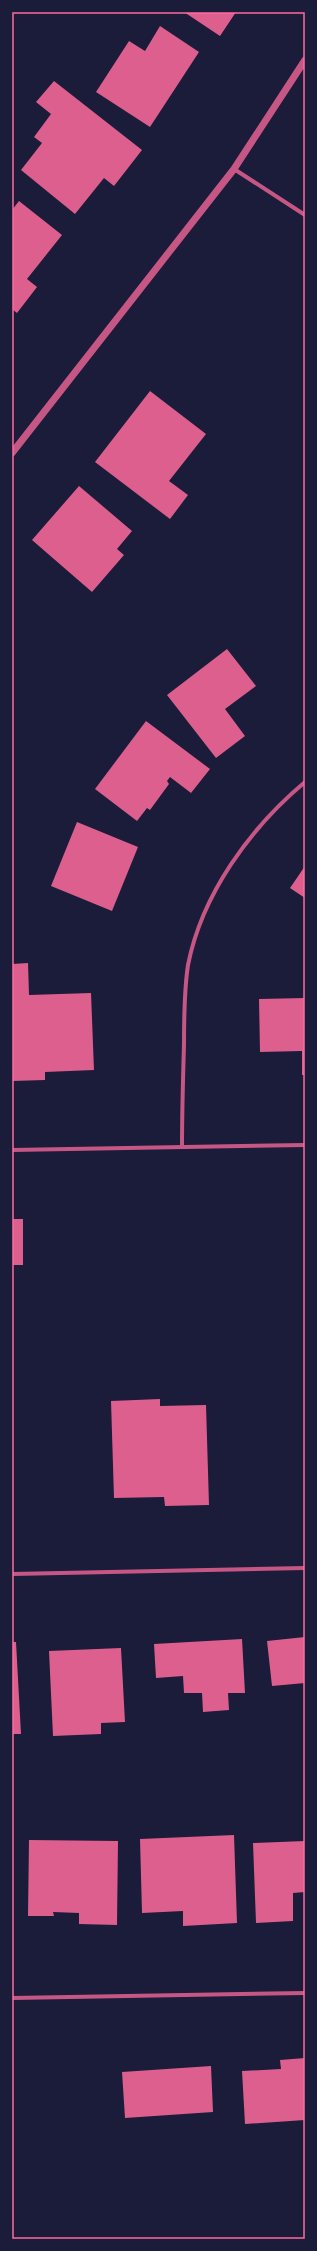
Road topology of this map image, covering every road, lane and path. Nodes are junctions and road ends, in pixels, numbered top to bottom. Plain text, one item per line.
1 (305, 60) edge
2 (234, 169) junction
3 (305, 216) edge
4 (12, 453) edge
5 (305, 782) edge
6 (305, 1145) edge
7 (182, 1147) junction
8 (12, 1150) edge
9 (305, 1568) edge
10 (12, 1574) edge
11 (305, 1993) edge
12 (12, 1998) edge

1 - 2 street
2 - 3 street
2 - 4 street
5 - 7 street
6 - 7 street
7 - 8 street
9 - 10 street
11 - 12 street

